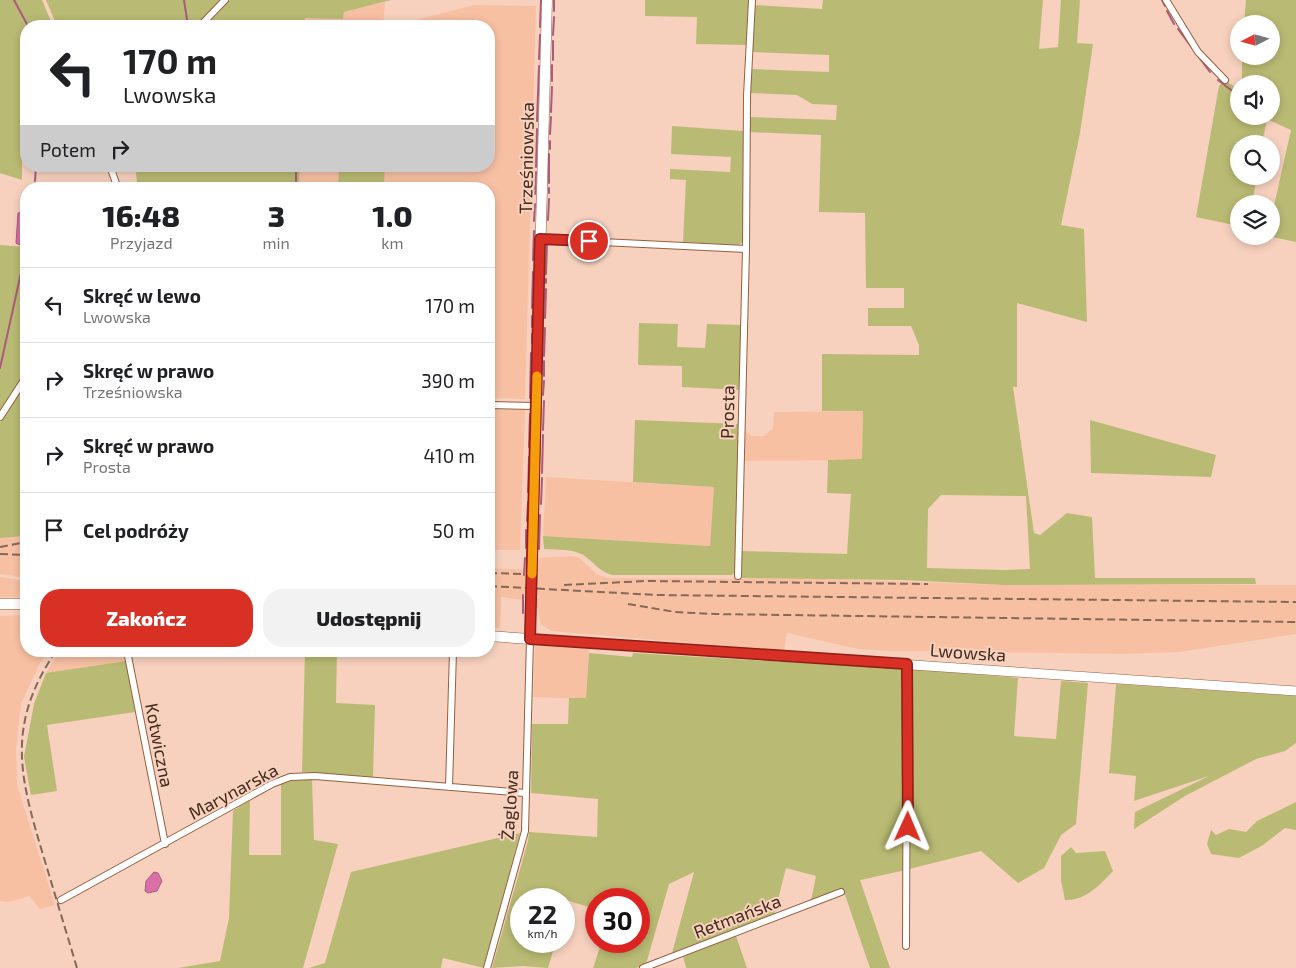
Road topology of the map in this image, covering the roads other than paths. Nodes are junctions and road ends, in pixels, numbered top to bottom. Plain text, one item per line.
1 (225, 0) edge
2 (547, 0) edge
3 (752, 0) edge
4 (1166, 0) edge
5 (206, 20) edge
6 (1225, 80) dead end
7 (540, 239) junction
8 (746, 249) junction
9 (20, 386) edge
10 (495, 405) edge
11 (536, 406) junction
12 (0, 417) edge
13 (738, 576) dead end
14 (0, 604) edge
15 (20, 604) edge
16 (495, 636) edge
17 (530, 639) junction
18 (128, 657) edge
19 (453, 657) edge
20 (907, 664) junction
21 (1296, 691) edge
22 (449, 786) junction
23 (525, 793) junction
24 (165, 844) junction
25 (841, 892) dead end
26 (60, 900) dead end
27 (906, 946) dead end
28 (487, 968) edge
29 (643, 968) edge

1 - 5 street
2 - 7 main road, Trześniowska
3 - 8 street, Prosta
4 - 6 street
7 - 8 street
7 - 11 main road, Trześniowska
8 - 13 street, Prosta
9 - 12 street
10 - 11 street
11 - 17 main road, Trześniowska
14 - 15 main road
16 - 17 main road, Lwowska
17 - 20 main road, Lwowska
17 - 23 street, Żaglowa
18 - 24 street, Kotwiczna
19 - 22 street
20 - 21 main road, Lwowska
20 - 27 street
22 - 23 street, Marynarska
22 - 24 street, Marynarska
23 - 28 street, Żaglowa
24 - 26 street, Marynarska
25 - 29 street, Retmańska

